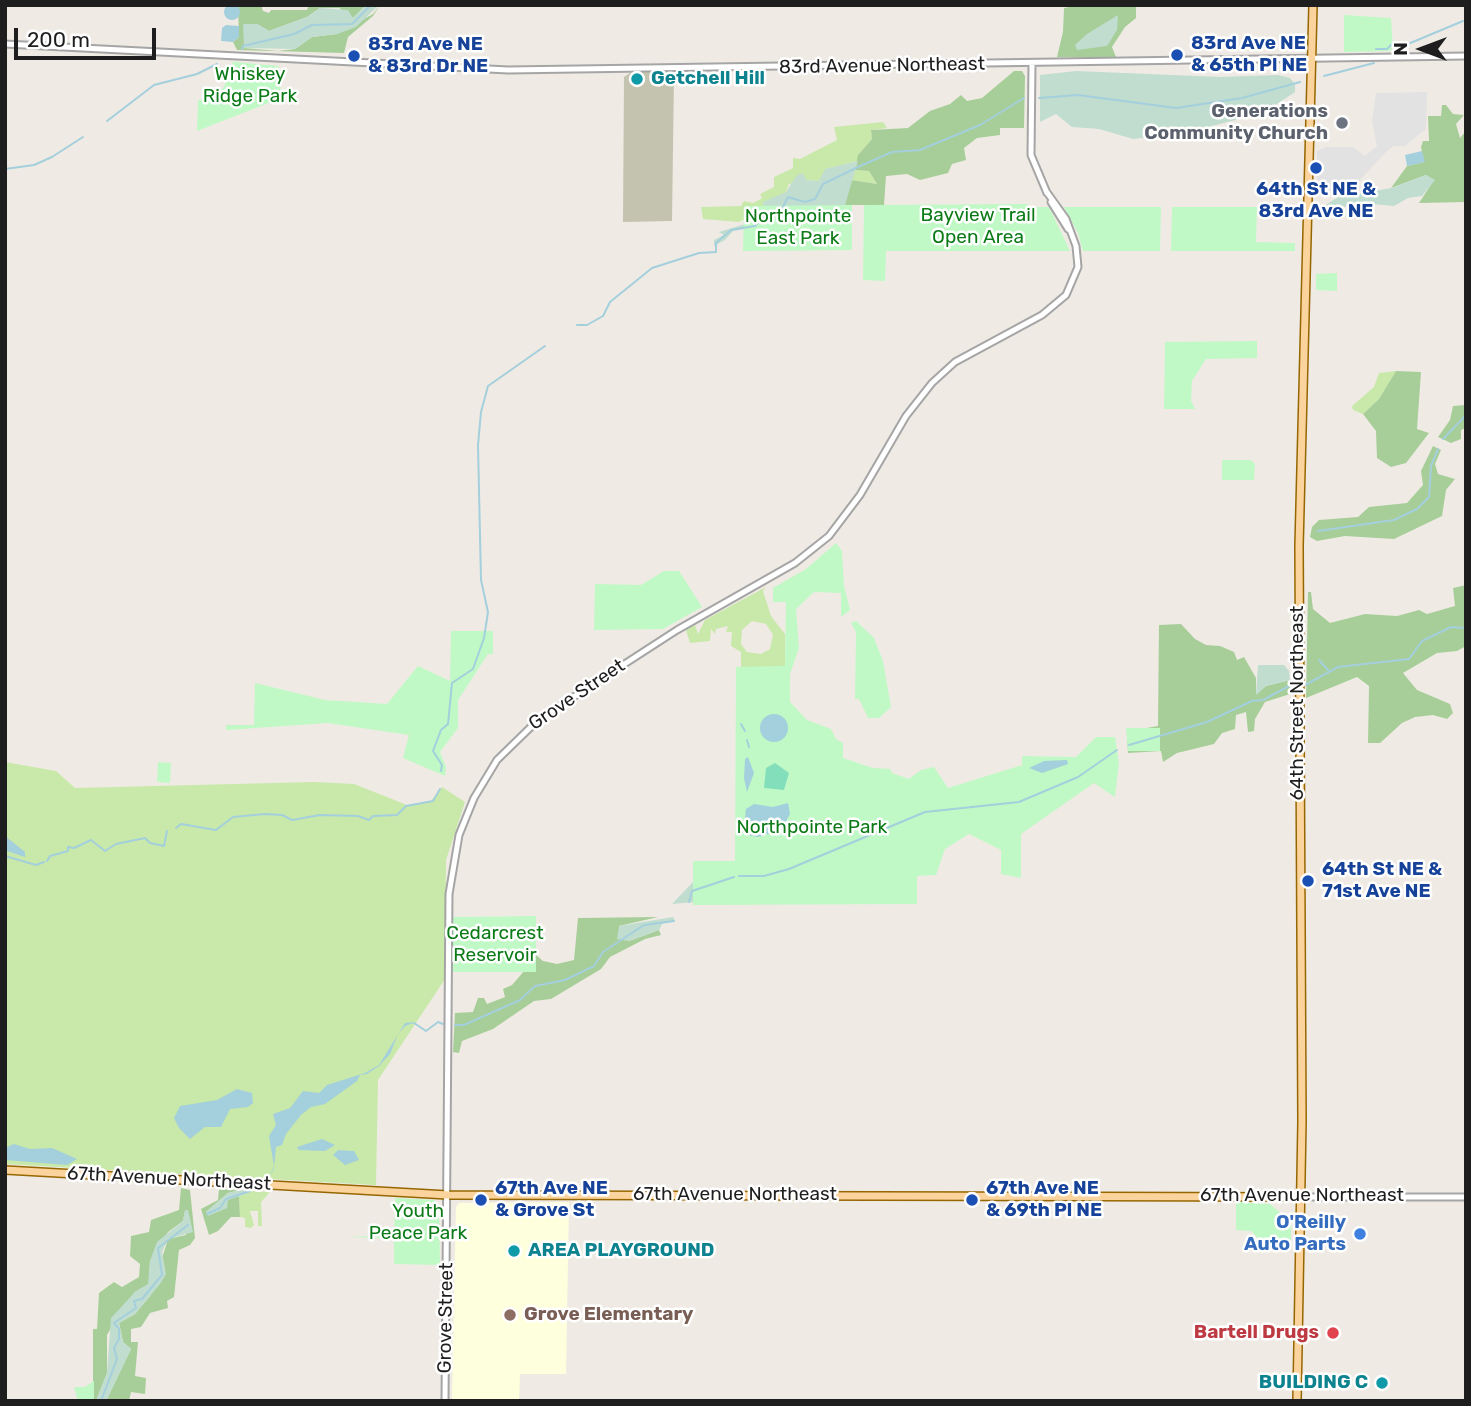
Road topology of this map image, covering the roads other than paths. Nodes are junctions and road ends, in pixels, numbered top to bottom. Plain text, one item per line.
1 (1313, 5) edge
2 (5, 44) edge
3 (1466, 56) edge
4 (1311, 60) junction
5 (1032, 64) junction
6 (5, 1170) edge
7 (448, 1195) junction
8 (1301, 1197) junction
9 (1466, 1197) edge
10 (445, 1401) edge
11 (1297, 1401) edge

1 - 4 main road, 64th Street Northeast
2 - 5 street, 83rd Avenue Northeast
3 - 4 street, 83rd Avenue Northeast
4 - 5 street, 83rd Avenue Northeast
4 - 8 main road, 64th Street Northeast
5 - 7 street, Grove Street
6 - 7 main road, 67th Avenue Northeast
7 - 8 main road, 67th Avenue Northeast
7 - 10 street, Grove Street
8 - 9 street, 67th Avenue Northeast
8 - 11 main road, 64th Street Northeast

